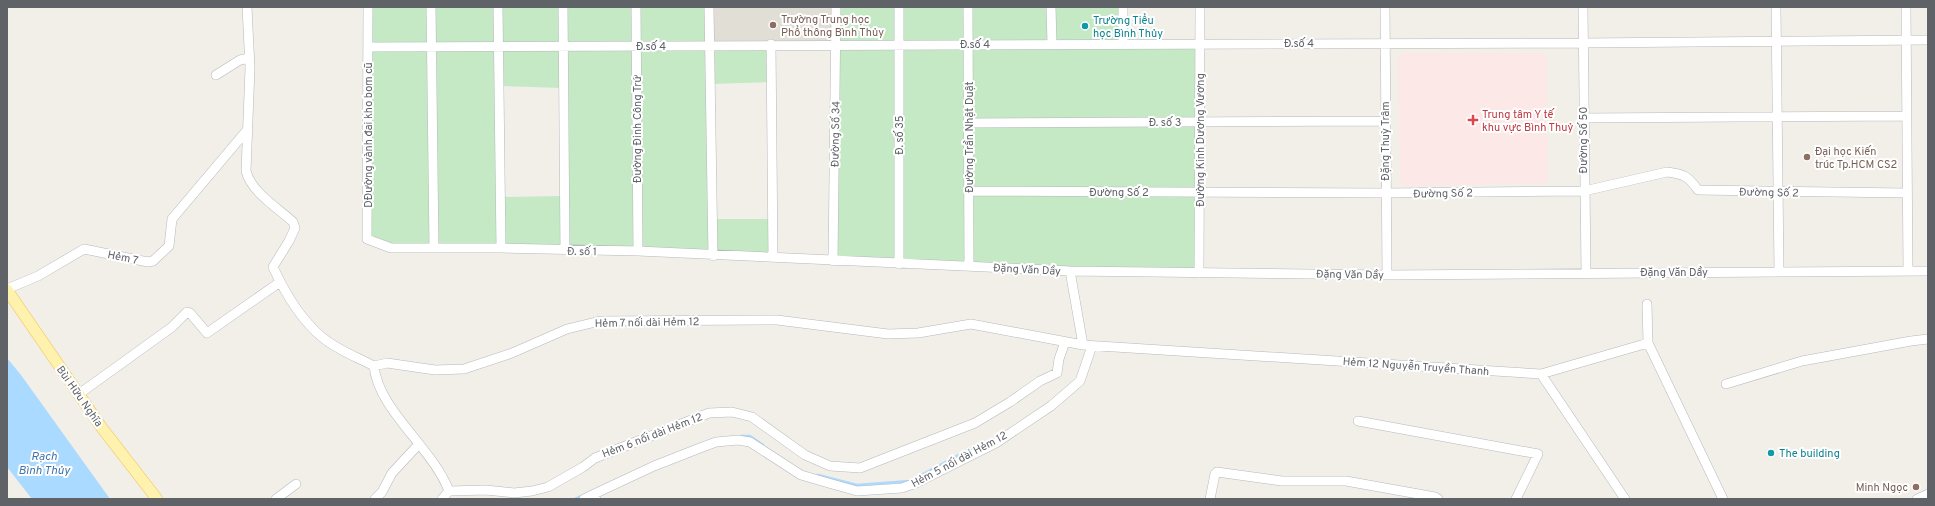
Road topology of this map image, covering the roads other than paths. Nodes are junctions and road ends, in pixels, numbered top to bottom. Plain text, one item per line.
1 (247, 7) edge
2 (368, 7) edge
3 (431, 7) edge
4 (498, 7) edge
5 (562, 7) edge
6 (636, 7) edge
7 (710, 7) edge
8 (836, 7) edge
9 (899, 7) edge
10 (968, 7) edge
11 (1051, 7) edge
12 (1123, 7) edge
13 (1200, 7) edge
14 (1384, 7) edge
15 (1583, 7) edge
16 (1776, 7) edge
17 (1906, 7) edge
18 (1776, 40) junction
19 (1906, 40) junction
20 (1928, 40) edge
21 (1201, 43) junction
22 (1583, 43) junction
23 (771, 44) junction
24 (968, 44) junction
25 (1052, 44) junction
26 (1123, 44) junction
27 (1385, 44) junction
28 (836, 45) junction
29 (899, 45) junction
30 (498, 46) junction
31 (563, 46) junction
32 (636, 46) junction
33 (710, 46) junction
34 (368, 47) junction
35 (432, 47) junction
36 (249, 58) junction
37 (216, 75) dead end
38 (1777, 116) junction
39 (1906, 116) junction
40 (1583, 118) junction
41 (1385, 120) junction
42 (1200, 122) junction
43 (968, 123) junction
44 (248, 129) junction
45 (368, 163) junction
46 (969, 190) junction
47 (1584, 191) junction
48 (1200, 192) junction
49 (1778, 192) junction
50 (1386, 193) junction
51 (1906, 193) junction
52 (390, 248) joint
53 (434, 248) junction
54 (501, 248) junction
55 (565, 250) junction
56 (638, 251) junction
57 (713, 256) junction
58 (773, 258) junction
59 (833, 261) junction
60 (899, 264) junction
61 (969, 266) junction
62 (1070, 271) junction
63 (1908, 271) junction
64 (1928, 271) edge
65 (1779, 272) junction
66 (1200, 273) junction
67 (1586, 273) junction
68 (1387, 275) junction
69 (280, 282) junction
70 (7, 289) edge
71 (1647, 304) dead end
72 (1928, 339) edge
73 (1065, 342) junction
74 (1648, 342) junction
75 (1088, 346) junction
76 (374, 366) junction
77 (1541, 374) junction
78 (1726, 384) dead end
79 (79, 394) junction
80 (1358, 421) dead end
81 (419, 444) junction
82 (296, 484) dead end
83 (449, 491) junction
84 (1928, 494) edge
85 (591, 498) edge
86 (157, 499) edge
87 (276, 499) edge
88 (375, 499) edge
89 (442, 499) edge
90 (1210, 499) edge
91 (1438, 499) edge
92 (1516, 499) edge
93 (1625, 499) edge
94 (1723, 499) edge
95 (1917, 499) edge

1 - 36 street
2 - 34 street, DĐường vành đai kho bom cũ
2 - 45 street
3 - 35 street
4 - 30 street
5 - 31 street
6 - 32 street, Đường Đinh Công Trứ
7 - 33 street
8 - 28 street, Đường Số 34
9 - 29 street, Đ. số 35
10 - 24 street, Đường Trần Nhật Duật
11 - 25 street
12 - 26 street
13 - 21 street, Đường Kinh Dương Vương
14 - 27 street, Đặng Thuỳ Trâm
15 - 22 street, Đường Số 50
16 - 18 street
17 - 19 street
18 - 19 street, Đ.số 4
18 - 22 street, Đ.số 4
18 - 38 street
19 - 20 street, Đ.số 4
19 - 39 street
21 - 26 street, Đ.số 4
21 - 27 street, Đ.số 4
21 - 42 street, Đường Kinh Dương Vương
22 - 27 street, Đ.số 4
22 - 40 street, Đường Số 50
23 - 28 street, Đ.số 4
23 - 33 street, Đ.số 4
23 - 58 street
24 - 25 street, Đ.số 4
24 - 29 street, Đ.số 4
24 - 43 street, Đường Trần Nhật Duật
25 - 26 street, Đ.số 4
27 - 41 street, Đặng Thuỳ Trâm
28 - 29 street, Đ.số 4
28 - 59 street, Đường Số 34
29 - 60 street, Đ. số 35
30 - 31 street, Đ.số 4
30 - 35 street, Đ.số 4
30 - 54 street
31 - 32 street, Đ.số 4
31 - 55 street
32 - 33 street, Đ.số 4
32 - 56 street, Đường Đinh Công Trứ
33 - 57 street
34 - 35 street, Đ.số 4
34 - 45 street, DĐường vành đai kho bom cũ
35 - 53 street
36 - 37 street
36 - 44 street
38 - 39 street
38 - 40 street
38 - 49 street
39 - 51 street
40 - 47 street, Đường Số 50
41 - 42 street, Đ. số 3
41 - 50 street, Đặng Thuỳ Trâm
42 - 43 street, Đ. số 3
42 - 48 street, Đường Kinh Dương Vương
43 - 46 street, Đường Trần Nhật Duật
44 - 69 street
44 - 70 street, Hẻm 7
45 - 52 street, DĐường vành đai kho bom cũ
46 - 48 street, Đường Số 2
46 - 61 street, Đường Trần Nhật Duật
47 - 49 street, Đường Số 2
47 - 50 street, Đường Số 2
47 - 67 street, Đường Số 50
48 - 50 street, Đường Số 2
48 - 66 street, Đường Kinh Dương Vương
49 - 51 street, Đường Số 2
49 - 65 street
50 - 68 street, Đặng Thuỳ Trâm
51 - 63 street
52 - 53 street, Đ. số 1
53 - 54 street, Đ. số 1
54 - 55 street, Đ. số 1
55 - 56 street, Đ. số 1
56 - 57 street, Đ. số 1
57 - 58 street, Đ. số 1
58 - 59 street, Đặng Văn Dầy
59 - 60 street, Đặng Văn Dầy
60 - 61 street, Đặng Văn Dầy
61 - 62 street, Đặng Văn Dầy
62 - 66 street, Đặng Văn Dầy
62 - 75 street
63 - 64 street, Đặng Văn Dầy
63 - 65 street, Đặng Văn Dầy
65 - 67 street, Đặng Văn Dầy
66 - 68 street, Đặng Văn Dầy
67 - 68 street, Đặng Văn Dầy
69 - 76 street
69 - 79 street
70 - 79 main road, Bùi Hữu Nghĩa
71 - 74 street
72 - 78 street
73 - 75 street, Hẻm 7 nối dài Hẻm 12
73 - 76 street, Hẻm 7 nối dài Hẻm 12
73 - 83 street, Hẻm 6 nối dài Hẻm 12
74 - 77 street, Hẻm 12 Nguyễn Truyền Thanh
74 - 94 street
75 - 77 street, Hẻm 12 Nguyễn Truyền Thanh
75 - 85 street, Hẻm 5 nối dài Hẻm 12
76 - 81 street
77 - 93 street
79 - 86 main road, Bùi Hữu Nghĩa
80 - 92 street
81 - 83 street
81 - 88 street
82 - 87 street
83 - 89 street
84 - 95 street
90 - 91 street

